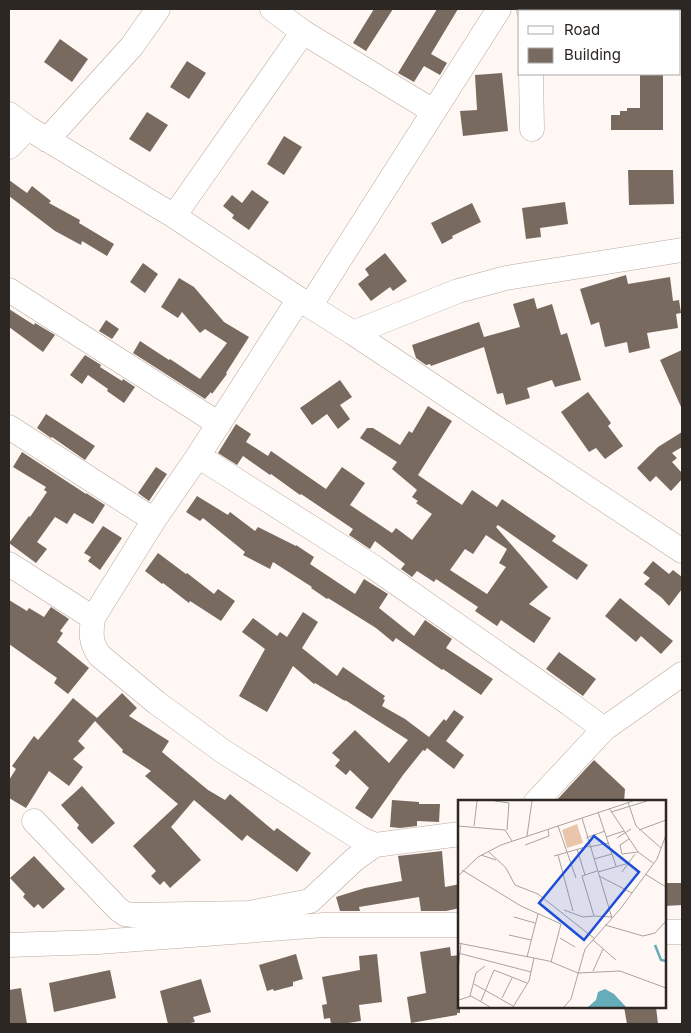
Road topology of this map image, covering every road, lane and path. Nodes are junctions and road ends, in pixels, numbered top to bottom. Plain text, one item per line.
1 (158, 9) edge
2 (272, 9) edge
3 (499, 9) edge
4 (303, 32) junction
5 (531, 75) edge
6 (433, 111) junction
7 (9, 114) edge
8 (532, 129) dead end
9 (38, 134) junction
10 (9, 147) edge
11 (174, 216) junction
12 (682, 250) edge
13 (9, 290) edge
14 (304, 302) junction
15 (353, 333) junction
16 (218, 424) junction
17 (9, 427) edge
18 (198, 456) junction
19 (154, 520) junction
20 (682, 551) edge
21 (9, 564) edge
22 (93, 618) junction
23 (682, 674) edge
24 (604, 729) junction
25 (538, 800) edge
26 (34, 821) dead end
27 (458, 834) edge
28 (375, 846) junction
29 (458, 925) edge
30 (666, 932) edge
31 (682, 932) edge
32 (9, 946) edge

1 - 9 street
2 - 4 street
3 - 6 street
4 - 6 street
4 - 11 street
5 - 8 street
6 - 14 street
7 - 9 street
9 - 10 street
9 - 11 street
11 - 14 street
12 - 15 street
13 - 16 street
14 - 15 street
14 - 16 street
15 - 20 street
16 - 18 street
17 - 19 street
18 - 19 street
18 - 24 street
19 - 22 street
21 - 22 street
22 - 28 street
23 - 24 street
24 - 25 street
26 - 28 street
27 - 28 street
29 - 32 street
30 - 31 street

